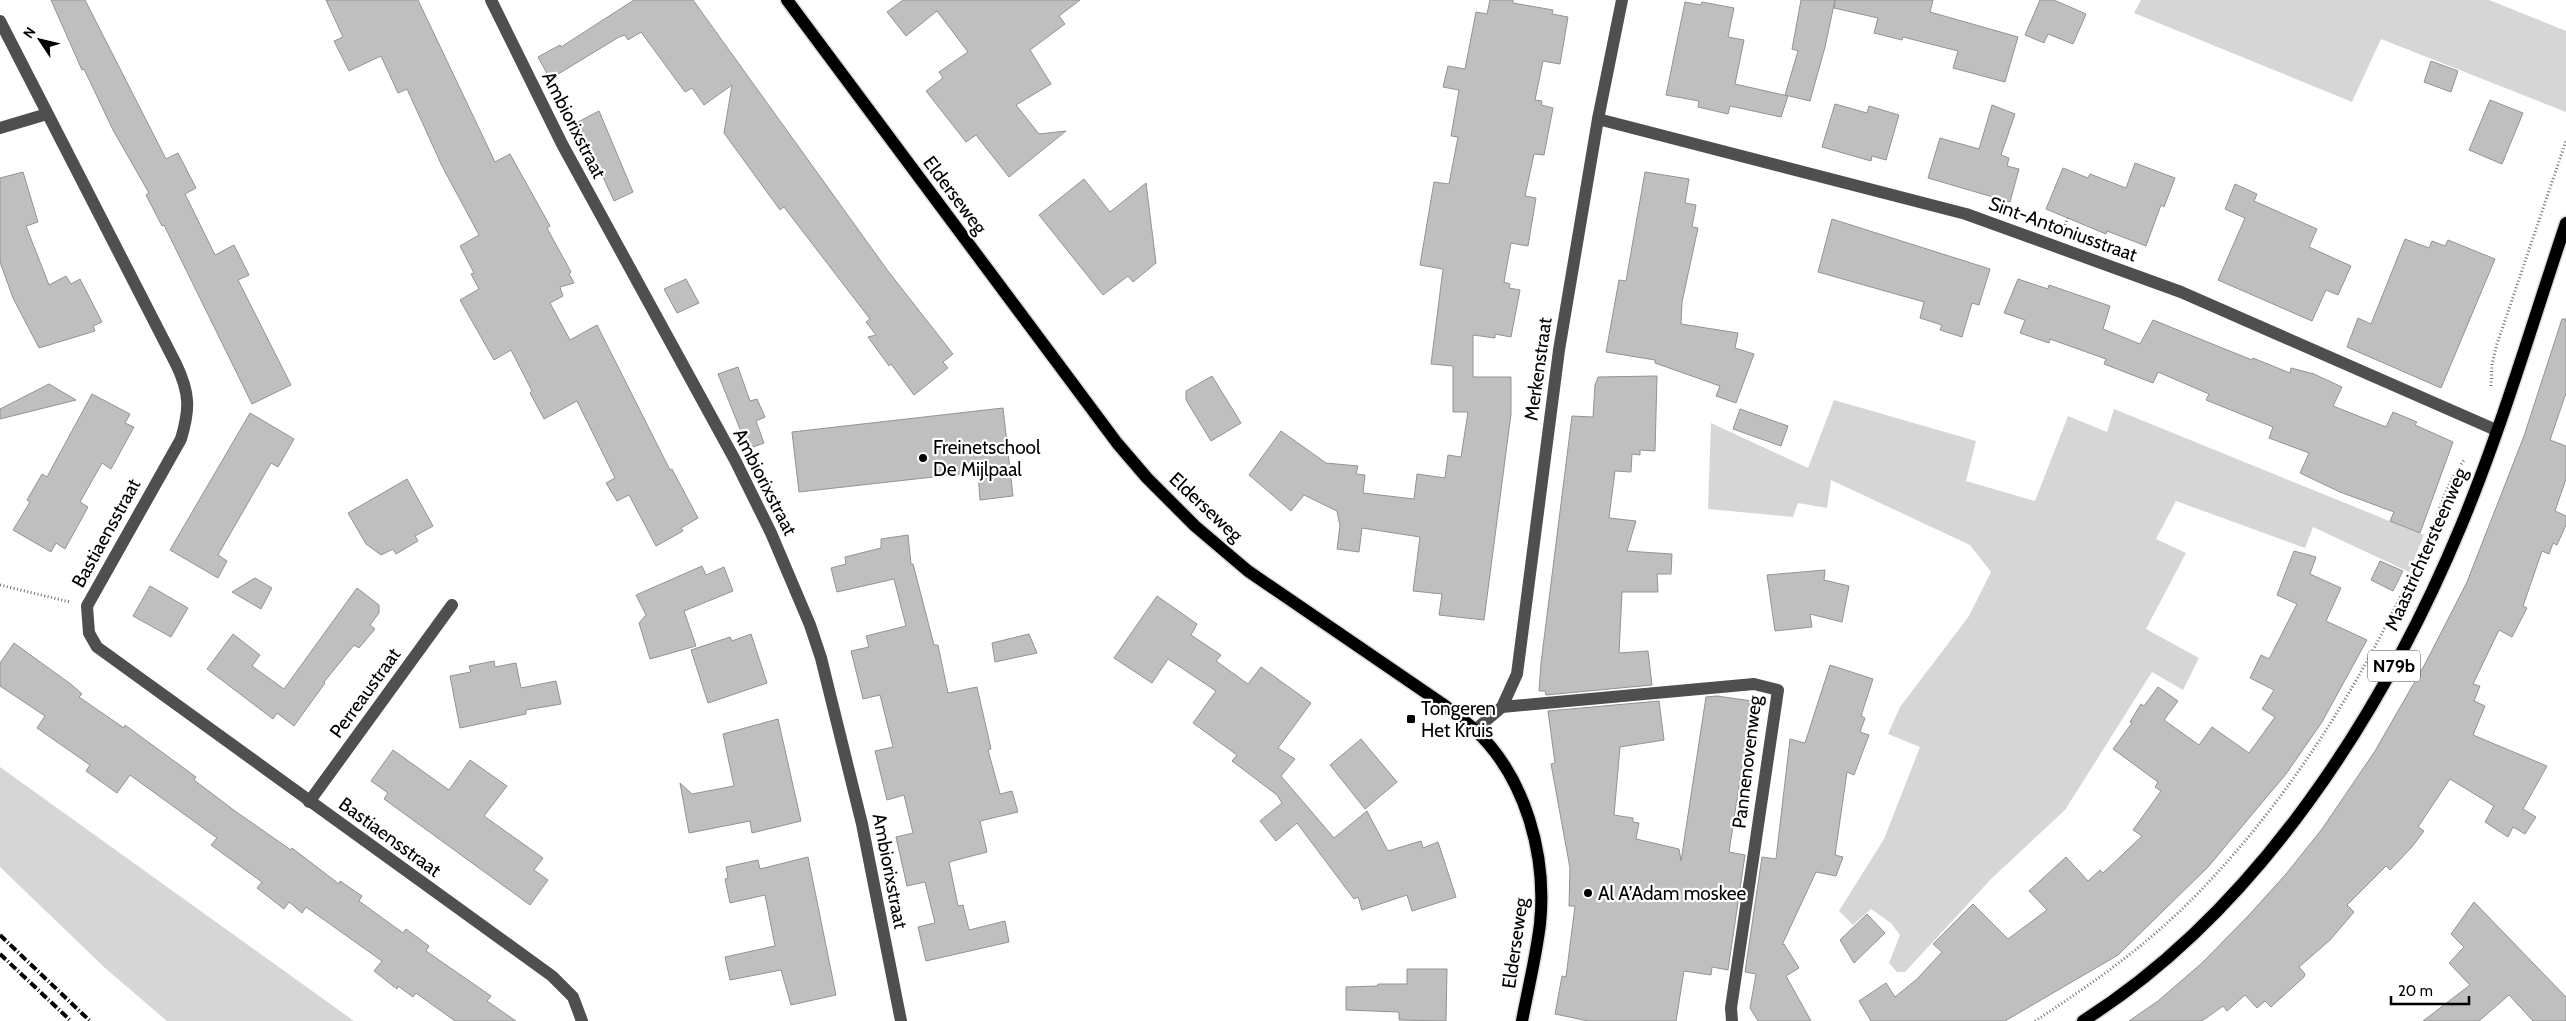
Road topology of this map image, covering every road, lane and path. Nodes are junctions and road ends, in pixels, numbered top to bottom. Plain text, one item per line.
1 (491, 0) edge
2 (787, 0) edge
3 (1622, 0) edge
4 (0, 21) edge
5 (48, 114) junction
6 (1598, 119) junction
7 (0, 128) edge
8 (2566, 141) edge
9 (2068, 218) dead end
10 (2566, 223) edge
11 (2065, 226) dead end
12 (2479, 423) junction
13 (2496, 430) junction
14 (2468, 455) dead end
15 (0, 585) edge
16 (87, 606) junction
17 (452, 606) dead end
18 (1502, 707) junction
19 (1475, 730) junction
20 (310, 802) junction
21 (582, 1021) edge
22 (900, 1021) edge
23 (1522, 1021) edge
24 (1732, 1021) edge
25 (2035, 1021) edge
26 (2083, 1021) edge

1 - 22 street, Ambiorixstraat
2 - 19 main road, Elderseweg
3 - 6 street, Merkenstraat
4 - 5 street, Bastiaensstraat
5 - 7 street
5 - 16 street, Bastiaensstraat
6 - 12 street, Sint-Antoniusstraat
6 - 18 street, Merkenstraat
8 - 12 path
9 - 11 path
10 - 13 main road, Maastrichtersteenweg / N79b
12 - 13 street, Sint-Antoniusstraat
13 - 26 main road, Maastrichtersteenweg / N79b
14 - 25 path
15 - 16 path
16 - 20 street, Bastiaensstraat
17 - 20 street, Perreaustraat
18 - 19 street, Merkenstraat
18 - 24 street, Pannenovenweg
19 - 23 main road, Elderseweg
20 - 21 street, Bastiaensstraat

